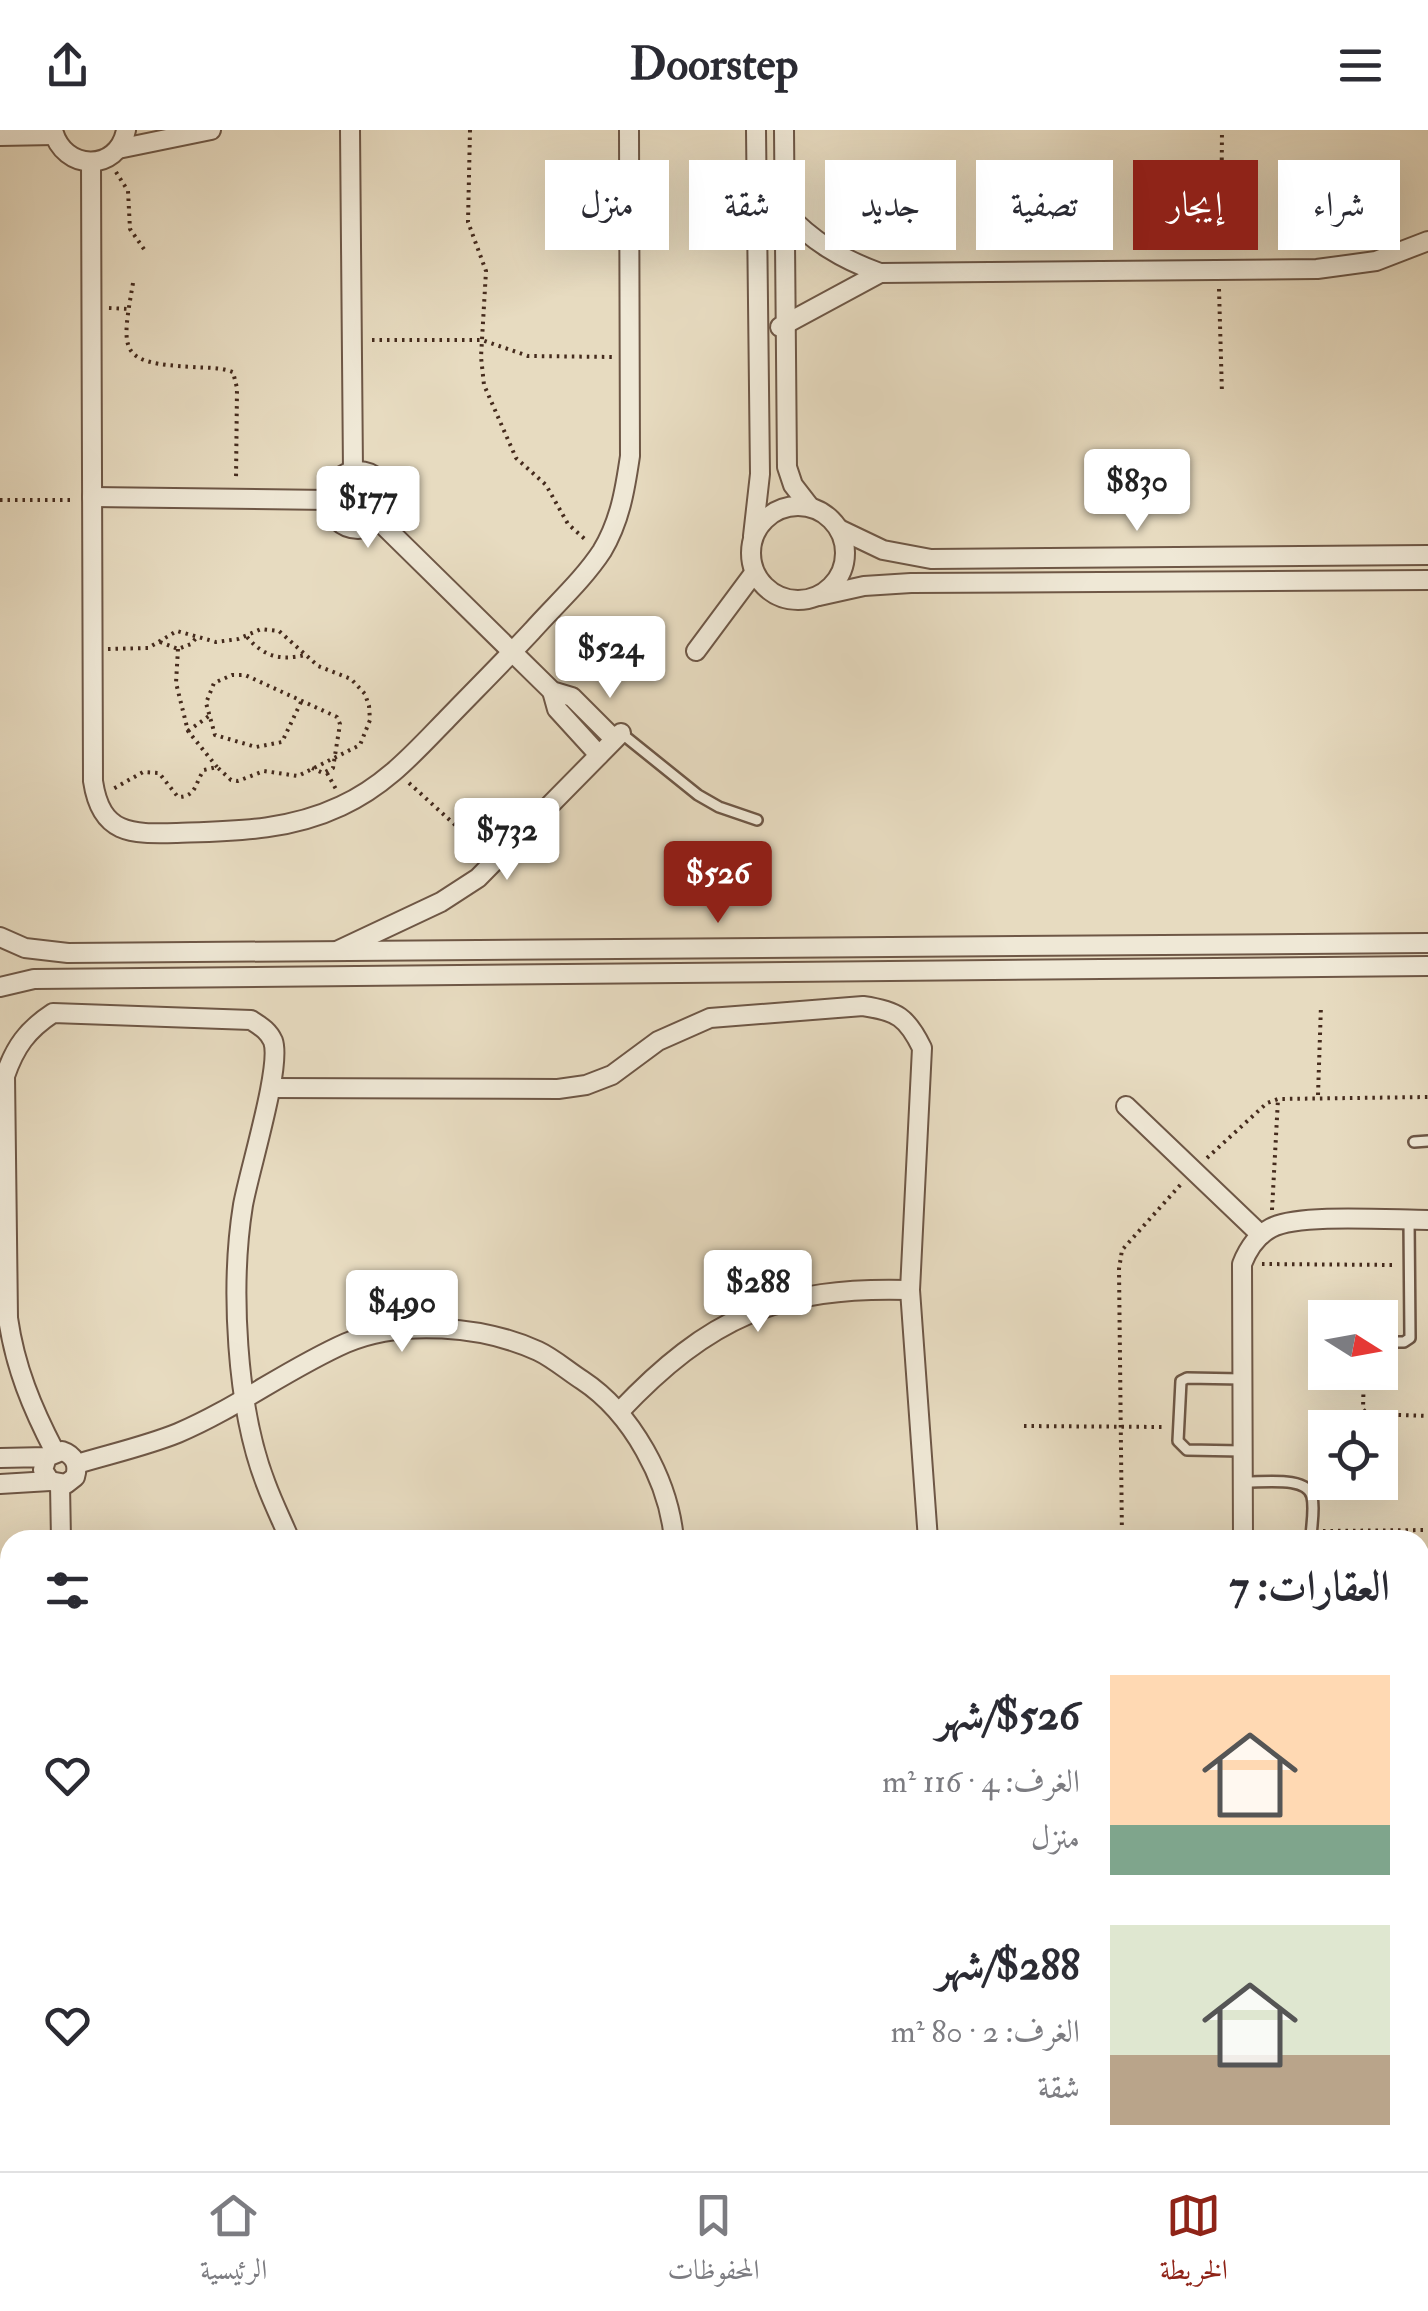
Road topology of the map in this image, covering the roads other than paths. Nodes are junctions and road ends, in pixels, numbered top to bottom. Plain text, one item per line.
1 (211, 130) edge
2 (350, 130) edge
3 (629, 130) edge
4 (756, 130) edge
5 (784, 130) edge
6 (54, 133) edge
7 (0, 136) edge
8 (123, 143) edge
9 (784, 160) edge
10 (90, 163) junction
11 (805, 233) edge
12 (1428, 242) edge
13 (784, 250) edge
14 (880, 273) junction
15 (785, 326) junction
16 (759, 328) junction
17 (353, 471) junction
18 (92, 498) junction
19 (330, 500) junction
20 (810, 507) junction
21 (378, 520) junction
22 (839, 529) junction
23 (753, 536) junction
24 (1428, 555) edge
25 (1176, 557) junction
26 (754, 573) junction
27 (1428, 580) edge
28 (1176, 581) junction
29 (818, 596) junction
30 (696, 651) dead end
31 (512, 652) junction
32 (552, 690) junction
33 (618, 736) junction
34 (598, 754) junction
35 (757, 820) dead end
36 (0, 937) edge
37 (1428, 943) edge
38 (895, 948) junction
39 (334, 952) junction
40 (68, 953) junction
41 (1428, 966) edge
42 (896, 973) junction
43 (67, 979) junction
44 (0, 987) edge
45 (271, 1088) junction
46 (1126, 1106) dead end
47 (1428, 1141) edge
48 (1414, 1142) dead end
49 (1419, 1220) edge
50 (1266, 1231) junction
51 (910, 1290) junction
52 (1398, 1342) edge
53 (1242, 1378) junction
54 (246, 1400) junction
55 (619, 1412) junction
56 (1243, 1451) junction
57 (51, 1455) junction
58 (0, 1458) edge
59 (77, 1464) junction
60 (1243, 1482) junction
61 (55, 1483) junction
62 (0, 1484) edge
63 (59, 1530) edge
64 (286, 1530) edge
65 (673, 1530) edge
66 (927, 1530) edge
67 (1243, 1530) edge
68 (1311, 1530) edge

1 - 8 street
2 - 17 street
3 - 31 street
4 - 16 street
5 - 9 street
6 - 7 street
6 - 10 street
8 - 10 street
10 - 18 street
11 - 14 street
12 - 14 street
13 - 15 street
14 - 15 street
15 - 16 street
15 - 20 street
16 - 23 street
17 - 19 street
17 - 21 street
18 - 19 street
18 - 31 street
19 - 21 street
20 - 22 street
20 - 23 street
21 - 31 street
22 - 25 street
22 - 29 street
23 - 26 street
24 - 25 street
25 - 28 street
26 - 29 street
26 - 30 street
27 - 28 street
28 - 29 street
31 - 32 street
32 - 33 street
32 - 34 street
33 - 34 street
33 - 35 lane
34 - 39 street
36 - 40 street
37 - 38 street
38 - 39 street
38 - 42 street
39 - 40 street
40 - 43 street
41 - 42 street
42 - 43 street
43 - 44 street
45 - 51 street
45 - 54 street
45 - 57 street
46 - 50 street
47 - 48 lane
49 - 50 street
49 - 52 lane
50 - 53 street
51 - 55 street
51 - 66 street
53 - 56 street
53 - 56 lane
54 - 55 street
54 - 59 street
54 - 64 street
55 - 65 street
56 - 60 street
57 - 58 street
57 - 59 street
57 - 61 street
59 - 61 street
60 - 67 street
60 - 68 lane
61 - 62 street
61 - 63 street

